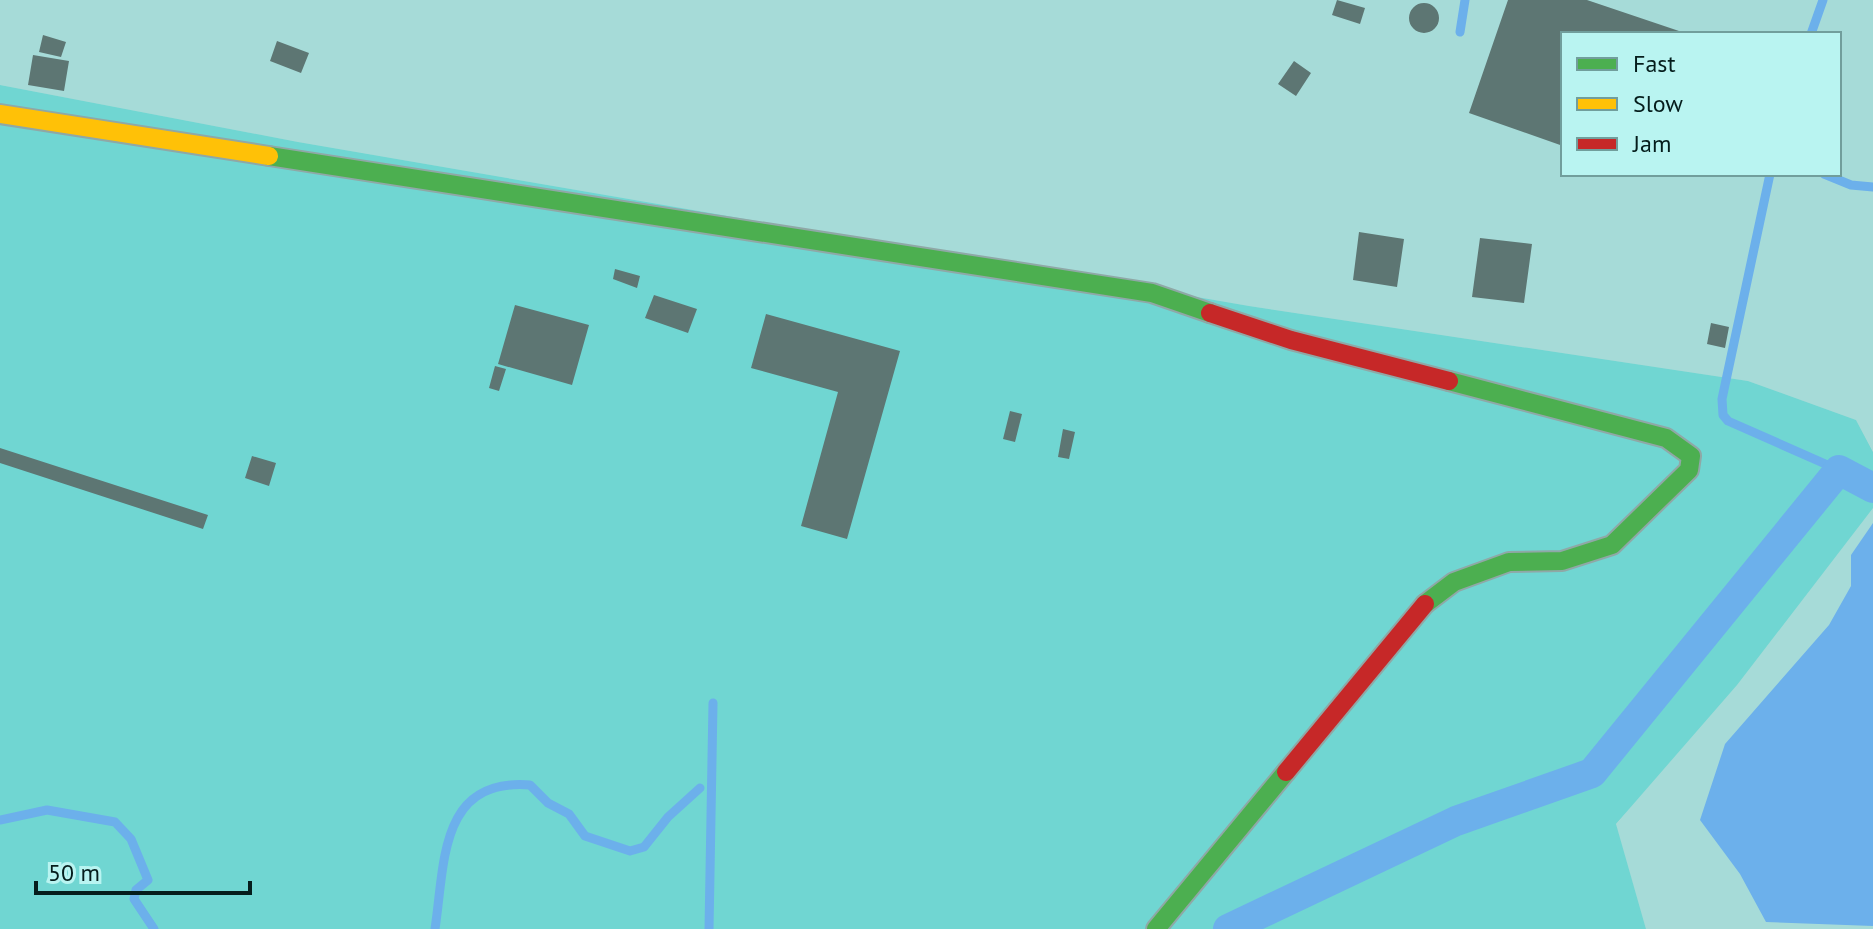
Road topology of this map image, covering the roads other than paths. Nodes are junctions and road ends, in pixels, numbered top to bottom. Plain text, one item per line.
1 (0, 114) edge
2 (1156, 929) edge

1 - 2 street

